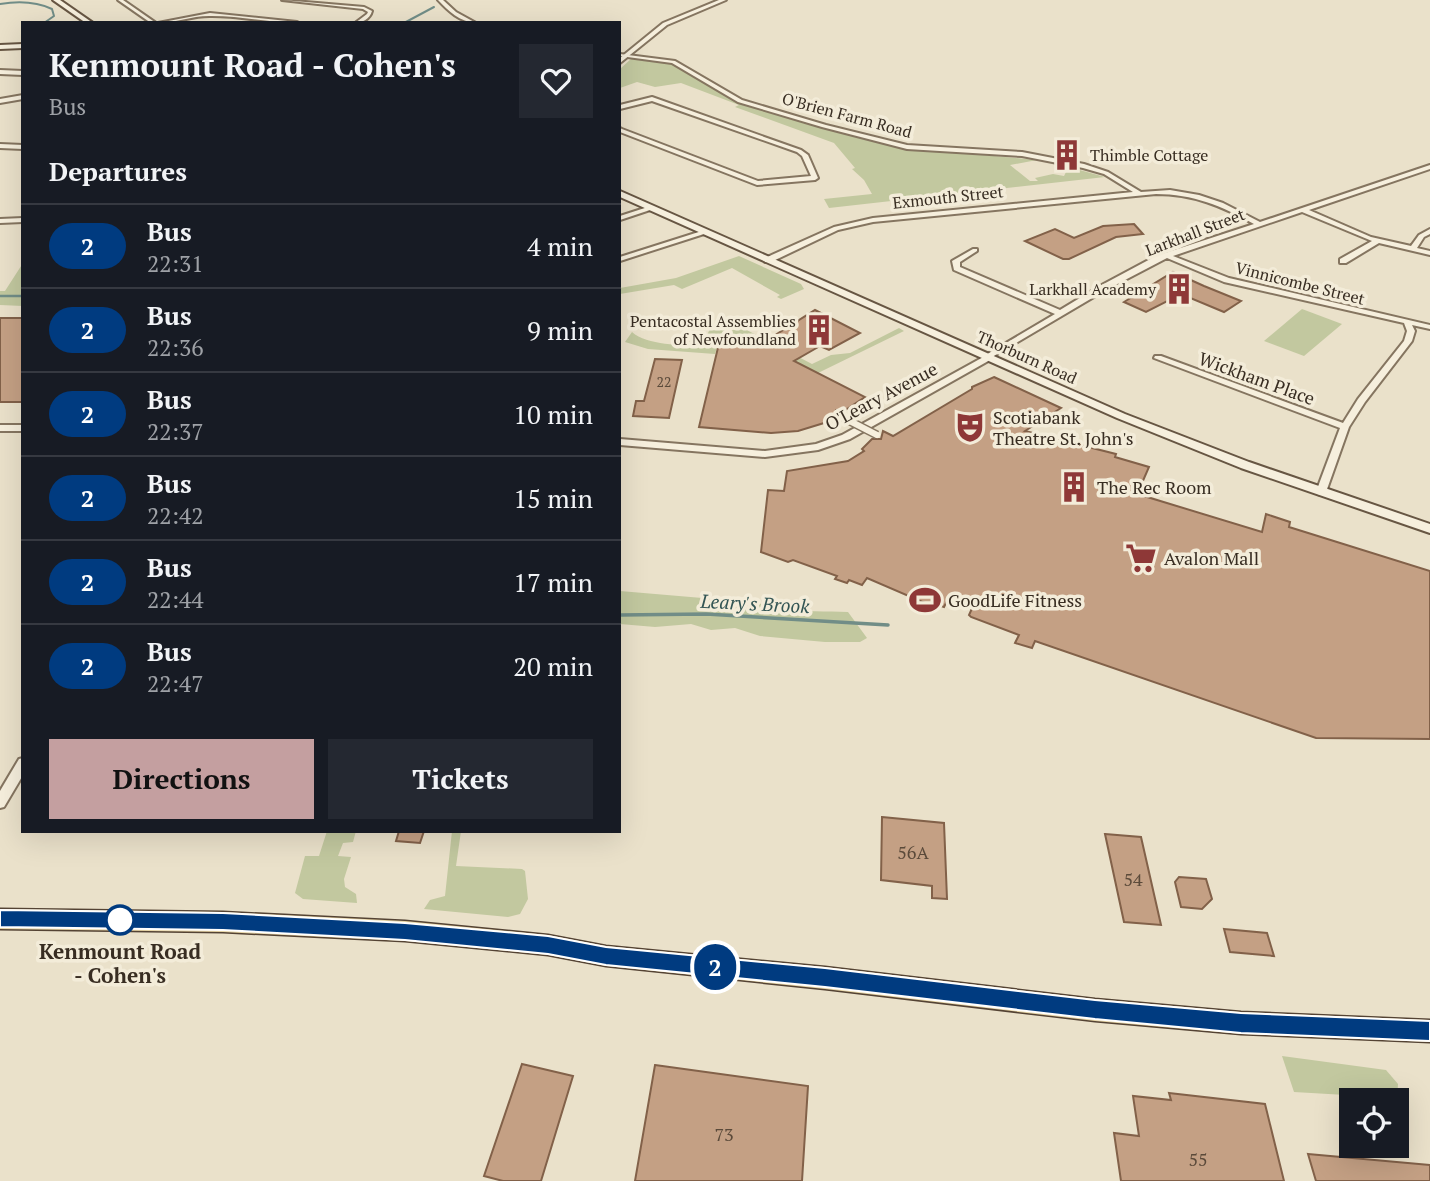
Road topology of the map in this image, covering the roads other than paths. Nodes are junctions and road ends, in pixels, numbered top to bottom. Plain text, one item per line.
1 (56, 0) edge
2 (120, 0) edge
3 (284, 0) edge
4 (442, 0) edge
5 (723, 0) edge
6 (87, 21) edge
7 (151, 21) edge
8 (172, 21) edge
9 (274, 21) edge
10 (360, 21) edge
11 (470, 21) edge
12 (21, 46) edge
13 (3, 48) edge
14 (621, 57) edge
15 (0, 72) edge
16 (21, 73) edge
17 (21, 97) edge
18 (0, 101) edge
19 (621, 107) edge
20 (621, 130) edge
21 (0, 146) edge
22 (21, 147) edge
23 (1430, 167) edge
24 (1139, 193) junction
25 (621, 194) edge
26 (651, 208) junction
27 (1301, 209) junction
28 (621, 218) edge
29 (21, 220) edge
30 (0, 221) edge
31 (1257, 223) junction
32 (1430, 231) edge
33 (705, 232) junction
34 (1377, 241) junction
35 (1413, 249) junction
36 (975, 250) dead end
37 (1430, 253) edge
38 (1166, 255) junction
39 (621, 258) edge
40 (768, 260) junction
41 (1343, 261) dead end
42 (1060, 313) junction
43 (1407, 322) junction
44 (1430, 327) edge
45 (987, 358) junction
46 (1158, 358) dead end
47 (838, 415) dead end
48 (0, 428) edge
49 (21, 428) edge
50 (1345, 428) junction
51 (877, 435) dead end
52 (621, 442) edge
53 (1321, 492) junction
54 (1430, 529) edge
55 (21, 766) edge
56 (0, 803) edge
57 (0, 919) edge
58 (1430, 1031) edge

1 - 6 main road
2 - 7 street
3 - 10 street
4 - 11 street
5 - 14 street
8 - 9 street
12 - 13 main road
14 - 24 street, O'Brien Farm Road
15 - 16 street
17 - 18 street
19 - 20 street
21 - 22 street
23 - 27 street, Larkhall Street
24 - 31 street, Exmouth Street
24 - 40 street, Exmouth Street
25 - 26 main road, Thorburn Road
26 - 28 street
26 - 33 main road, Thorburn Road
27 - 31 street, Larkhall Street
27 - 34 street
29 - 30 street
31 - 38 street, Larkhall Street
32 - 35 street
33 - 39 street
33 - 40 main road, Thorburn Road
34 - 35 street
34 - 41 street
35 - 37 street
36 - 42 street
38 - 42 street, Larkhall Street
38 - 43 street, Vinnicombe Street
40 - 45 main road, Thorburn Road
42 - 45 street, Larkhall Street
43 - 44 street, Vinnicombe Street
43 - 50 street
45 - 52 street, O'Leary Avenue
45 - 53 main road, Thorburn Road
46 - 50 street, Wickham Place
47 - 51 street, bridge
48 - 49 street
50 - 53 street
53 - 54 main road, Thorburn Road
55 - 56 street
57 - 58 main road

